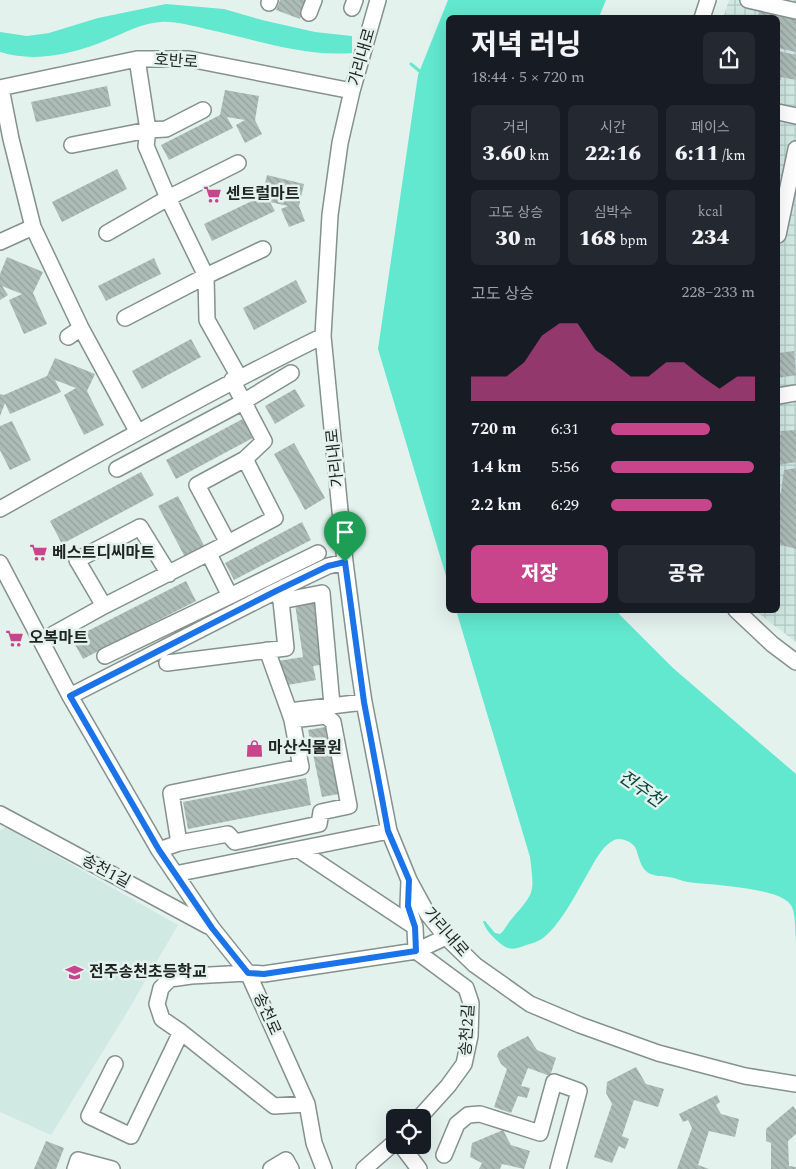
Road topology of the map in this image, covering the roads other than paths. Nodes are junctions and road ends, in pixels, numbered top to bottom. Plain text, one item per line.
1 (378, 0) edge
2 (708, 0) edge
3 (748, 0) edge
4 (796, 11) edge
5 (703, 15) edge
6 (137, 59) junction
7 (1, 88) edge
8 (352, 91) junction
9 (203, 110) dead end
10 (780, 112) edge
11 (796, 116) edge
12 (148, 130) junction
13 (5, 141) edge
14 (72, 145) dead end
15 (796, 149) edge
16 (238, 163) dead end
17 (168, 198) junction
18 (780, 225) edge
19 (33, 227) junction
20 (107, 233) dead end
21 (0, 242) edge
22 (263, 249) dead end
23 (206, 276) junction
24 (125, 318) dead end
25 (81, 328) junction
26 (323, 336) junction
27 (68, 337) dead end
28 (291, 373) dead end
29 (236, 379) junction
30 (796, 393) edge
31 (780, 396) edge
32 (243, 402) junction
33 (137, 431) junction
34 (245, 459) junction
35 (117, 469) dead end
36 (0, 509) edge
37 (228, 543) junction
38 (318, 553) dead end
39 (209, 554) junction
40 (345, 562) junction
41 (0, 563) edge
42 (169, 574) junction
43 (230, 596) junction
44 (278, 596) junction
45 (104, 606) junction
46 (739, 613) edge
47 (41, 641) junction
48 (267, 650) junction
49 (105, 656) dead end
50 (796, 662) edge
51 (167, 663) dead end
52 (70, 696) junction
53 (364, 702) junction
54 (332, 705) junction
55 (290, 716) junction
56 (0, 814) edge
57 (388, 831) junction
58 (179, 843) junction
59 (159, 850) junction
60 (299, 850) junction
61 (175, 874) junction
62 (409, 880) junction
63 (415, 927) junction
64 (212, 928) junction
65 (446, 937) junction
66 (416, 951) junction
67 (248, 973) junction
68 (181, 1032) junction
69 (115, 1064) dead end
70 (796, 1084) edge
71 (307, 1104) junction
72 (427, 1109) edge
73 (540, 1133) junction
74 (564, 1141) junction
75 (386, 1150) edge
76 (408, 1154) edge
77 (444, 1155) dead end
78 (560, 1168) edge
79 (75, 1169) edge
80 (112, 1169) edge
81 (271, 1169) edge
82 (291, 1169) edge
83 (324, 1169) edge
84 (364, 1169) edge
85 (419, 1169) edge

1 - 8 street, 가리내로
2 - 5 street
3 - 4 street
6 - 7 street, 호반로
6 - 8 street, 호반로
6 - 12 street
7 - 13 street
8 - 26 street, 가리내로
9 - 12 street
10 - 11 street
12 - 14 street
12 - 17 street
13 - 19 street
15 - 18 street
16 - 17 street
17 - 20 street
17 - 23 street
19 - 21 street
19 - 25 street
22 - 23 street
23 - 24 street
23 - 29 street
25 - 27 street
25 - 33 street
26 - 29 street
26 - 40 street, 가리내로
28 - 32 street
29 - 32 street
29 - 33 street
30 - 31 street
32 - 34 street
32 - 35 street
33 - 36 street
34 - 37 street
34 - 37 street
37 - 39 street
38 - 43 street
39 - 42 street
39 - 43 street
40 - 44 street
40 - 53 street, 가리내로
41 - 47 street, 송천로
42 - 45 street
42 - 45 street
43 - 49 street
44 - 48 street
44 - 52 street
44 - 54 street
45 - 47 street
46 - 50 street
47 - 52 street, 송천로
48 - 51 street
48 - 55 street
52 - 59 street, 송천로
53 - 54 street
53 - 57 street, 가리내로
54 - 55 street
55 - 58 street
55 - 58 street
56 - 64 street, 송천1길
57 - 60 street
57 - 62 street, 가리내로
58 - 59 street
59 - 61 street, 송천로
60 - 61 street
60 - 63 street
61 - 64 street, 송천로
62 - 63 street
62 - 65 street, 가리내로
63 - 66 street
64 - 67 street, 송천로
65 - 66 street
65 - 70 street, 가리내로
66 - 67 street
66 - 72 street, 송천2길
67 - 68 street
67 - 71 street, 송천로
68 - 69 street
68 - 71 street
71 - 83 street, 송천로
73 - 74 street
73 - 74 street
73 - 77 street
74 - 78 street
75 - 84 street
76 - 85 street
79 - 80 street
81 - 82 street

